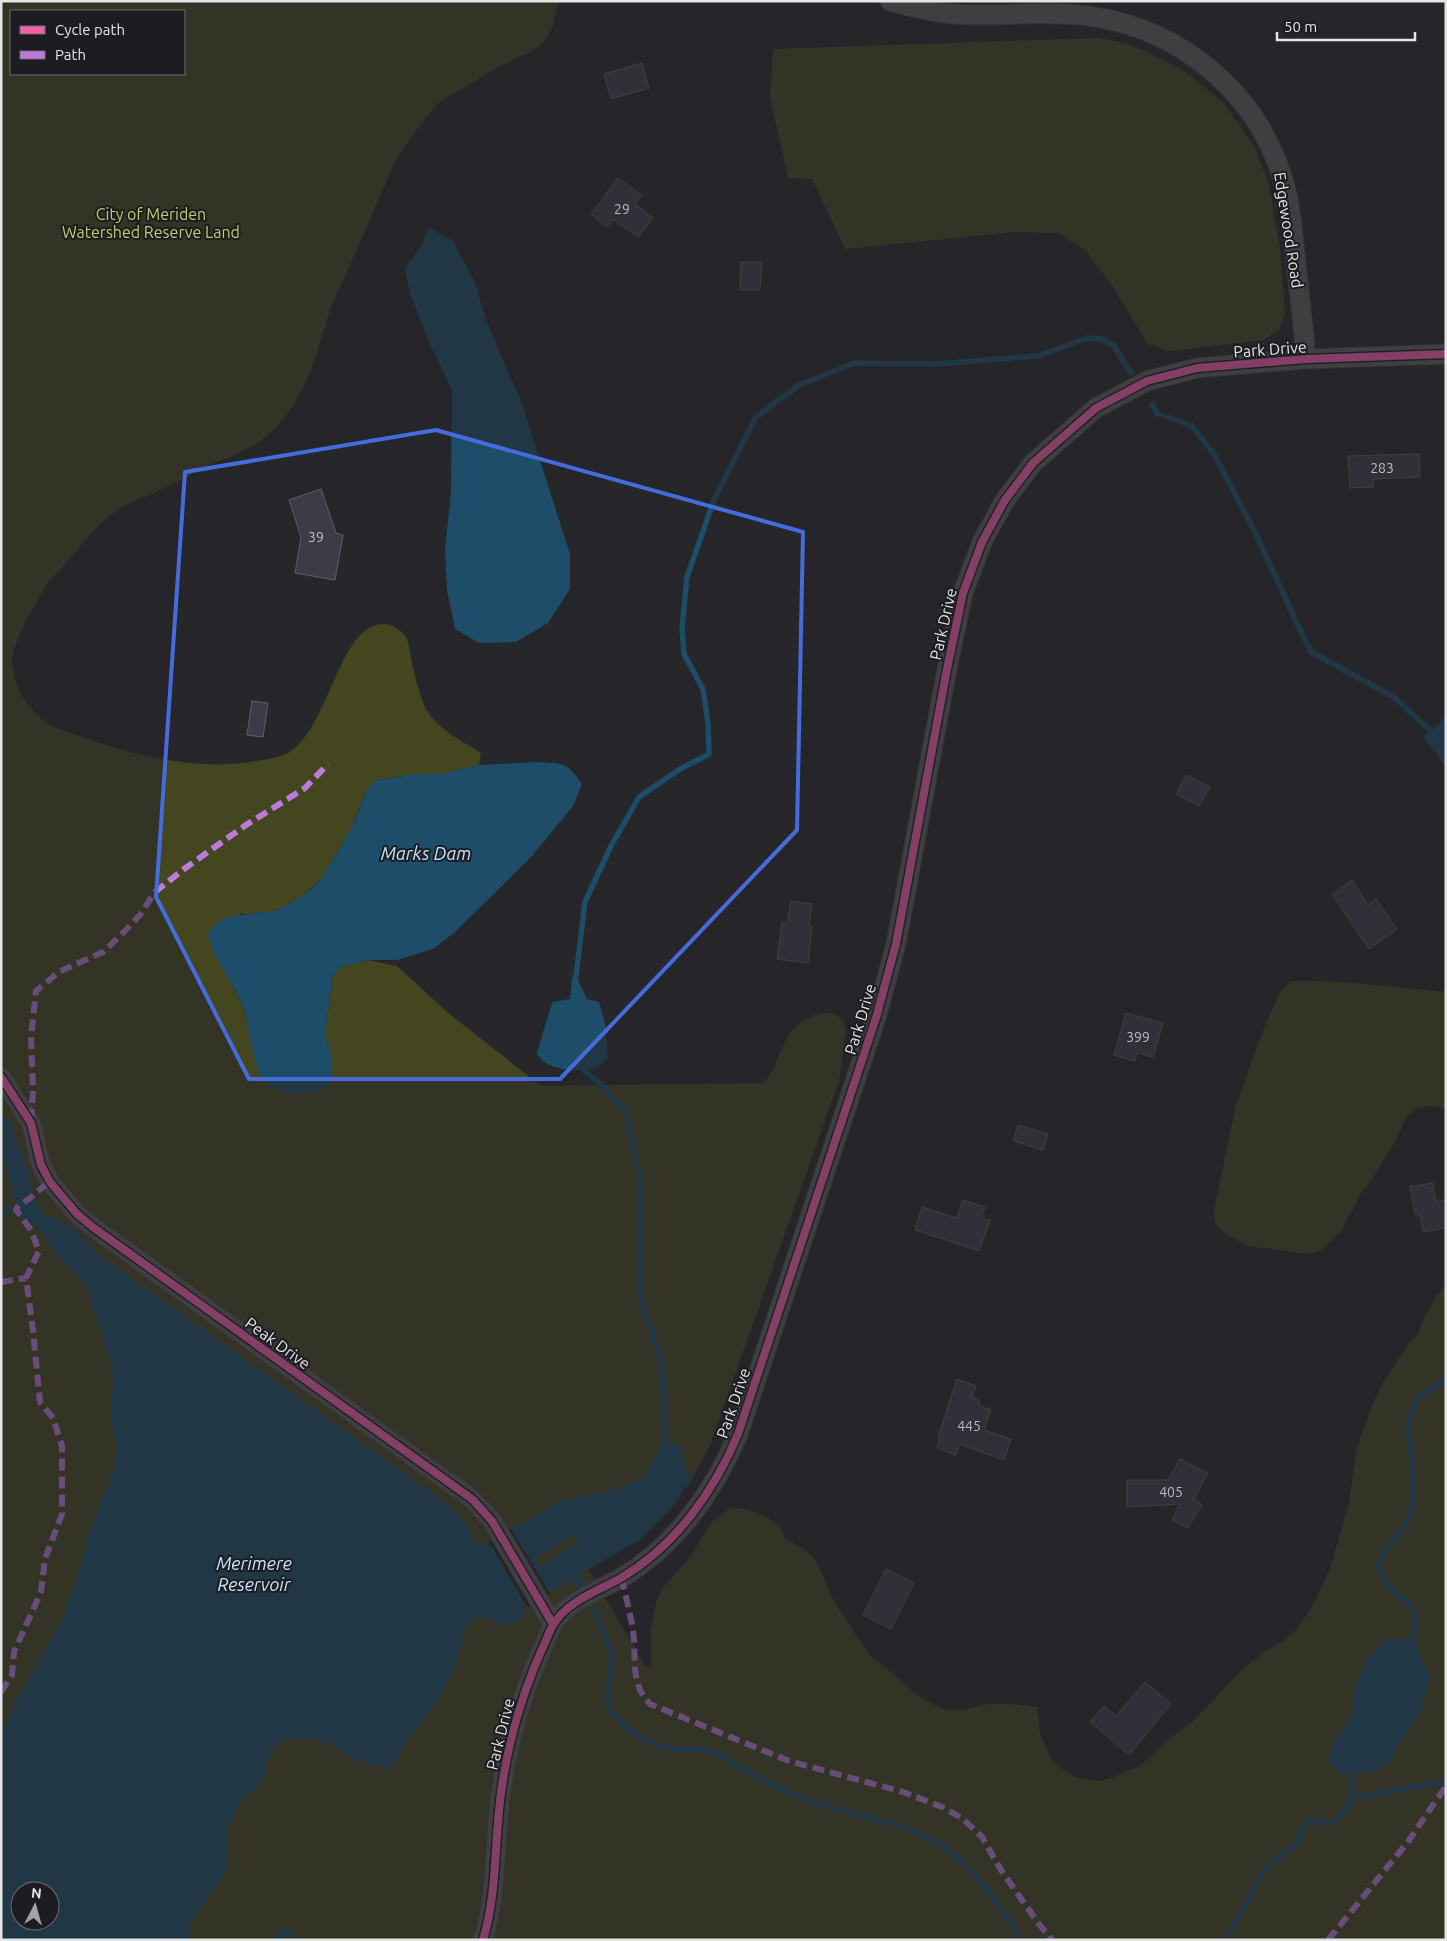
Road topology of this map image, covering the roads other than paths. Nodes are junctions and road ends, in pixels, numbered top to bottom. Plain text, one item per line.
1 (890, 1) edge
2 (1446, 354) edge
3 (1306, 359) junction
4 (1, 1077) edge
5 (553, 1624) junction
6 (483, 1940) edge

1 - 3 street, Edgewood Road
2 - 3 street, Park Drive
3 - 5 street, Park Drive
4 - 5 street, Peak Drive
5 - 6 street, Park Drive

